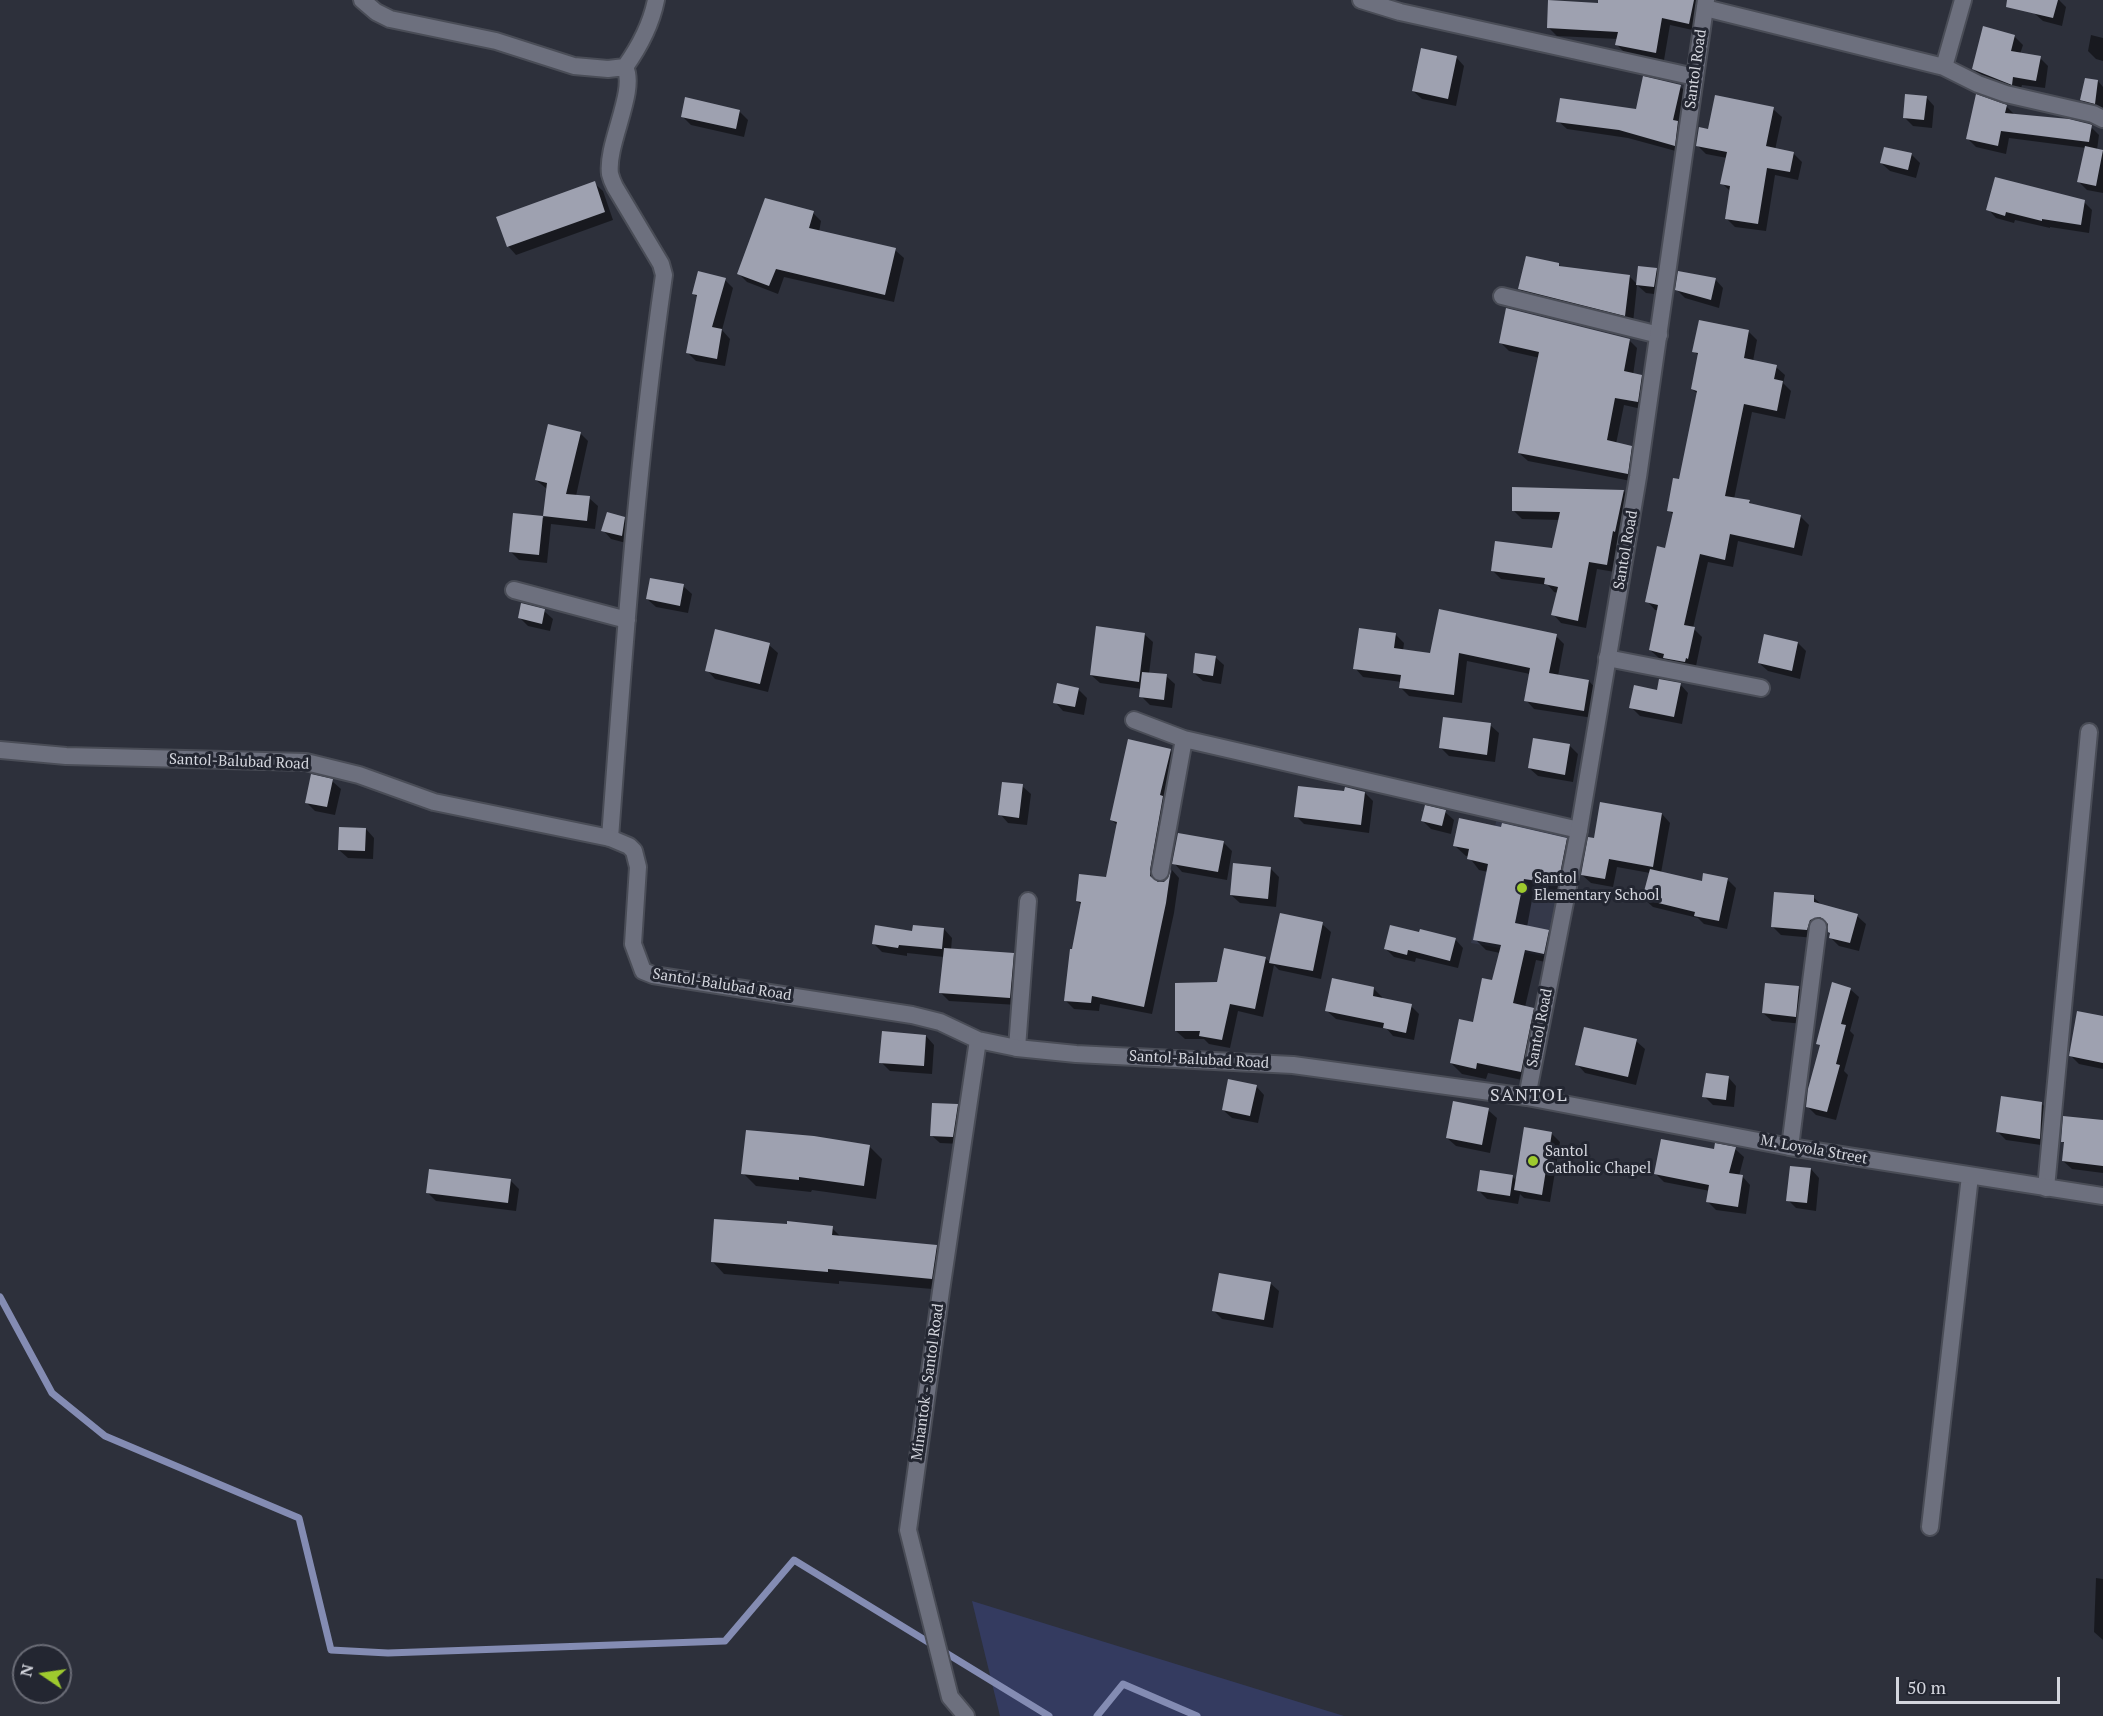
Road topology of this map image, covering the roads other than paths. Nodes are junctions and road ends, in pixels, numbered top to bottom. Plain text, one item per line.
1 (362, 0) edge
2 (656, 0) edge
3 (1360, 0) edge
4 (1963, 0) edge
5 (1705, 4) edge
6 (625, 67) junction
7 (1944, 67) junction
8 (1695, 77) junction
9 (2103, 119) edge
10 (1502, 296) dead end
11 (1659, 335) junction
12 (514, 590) dead end
13 (627, 620) junction
14 (1607, 658) junction
15 (1761, 688) dead end
16 (1134, 720) dead end
17 (2090, 732) dead end
18 (1184, 739) junction
19 (0, 750) edge
20 (1579, 830) junction
21 (609, 838) junction
22 (1160, 872) dead end
23 (1028, 901) dead end
24 (1818, 927) dead end
25 (978, 1040) junction
26 (1017, 1048) junction
27 (1527, 1097) junction
28 (1790, 1147) junction
29 (1970, 1176) junction
30 (2046, 1188) junction
31 (2103, 1196) edge
32 (1930, 1527) dead end
33 (966, 1716) edge

1 - 6 street
2 - 6 street
3 - 8 street
4 - 7 street
5 - 7 street
5 - 8 street, Santol Road
6 - 13 street
7 - 9 street
8 - 11 street, Santol Road
10 - 11 street
11 - 14 street, Santol Road
12 - 13 street
13 - 21 street
14 - 15 street
14 - 20 street, Santol Road
16 - 18 street
17 - 30 street
18 - 20 street
18 - 22 street
19 - 21 street, Santol-Balubad Road
20 - 27 street, Santol Road
21 - 25 street, Santol-Balubad Road
23 - 26 street
24 - 28 street
25 - 26 street, Santol-Balubad Road
25 - 33 street, Minantok - Santol Road
26 - 27 street, Santol-Balubad Road
27 - 28 street, M. Loyola Street
28 - 29 street, M. Loyola Street
29 - 30 street, M. Loyola Street
29 - 32 street
30 - 31 street, M. Loyola Street

